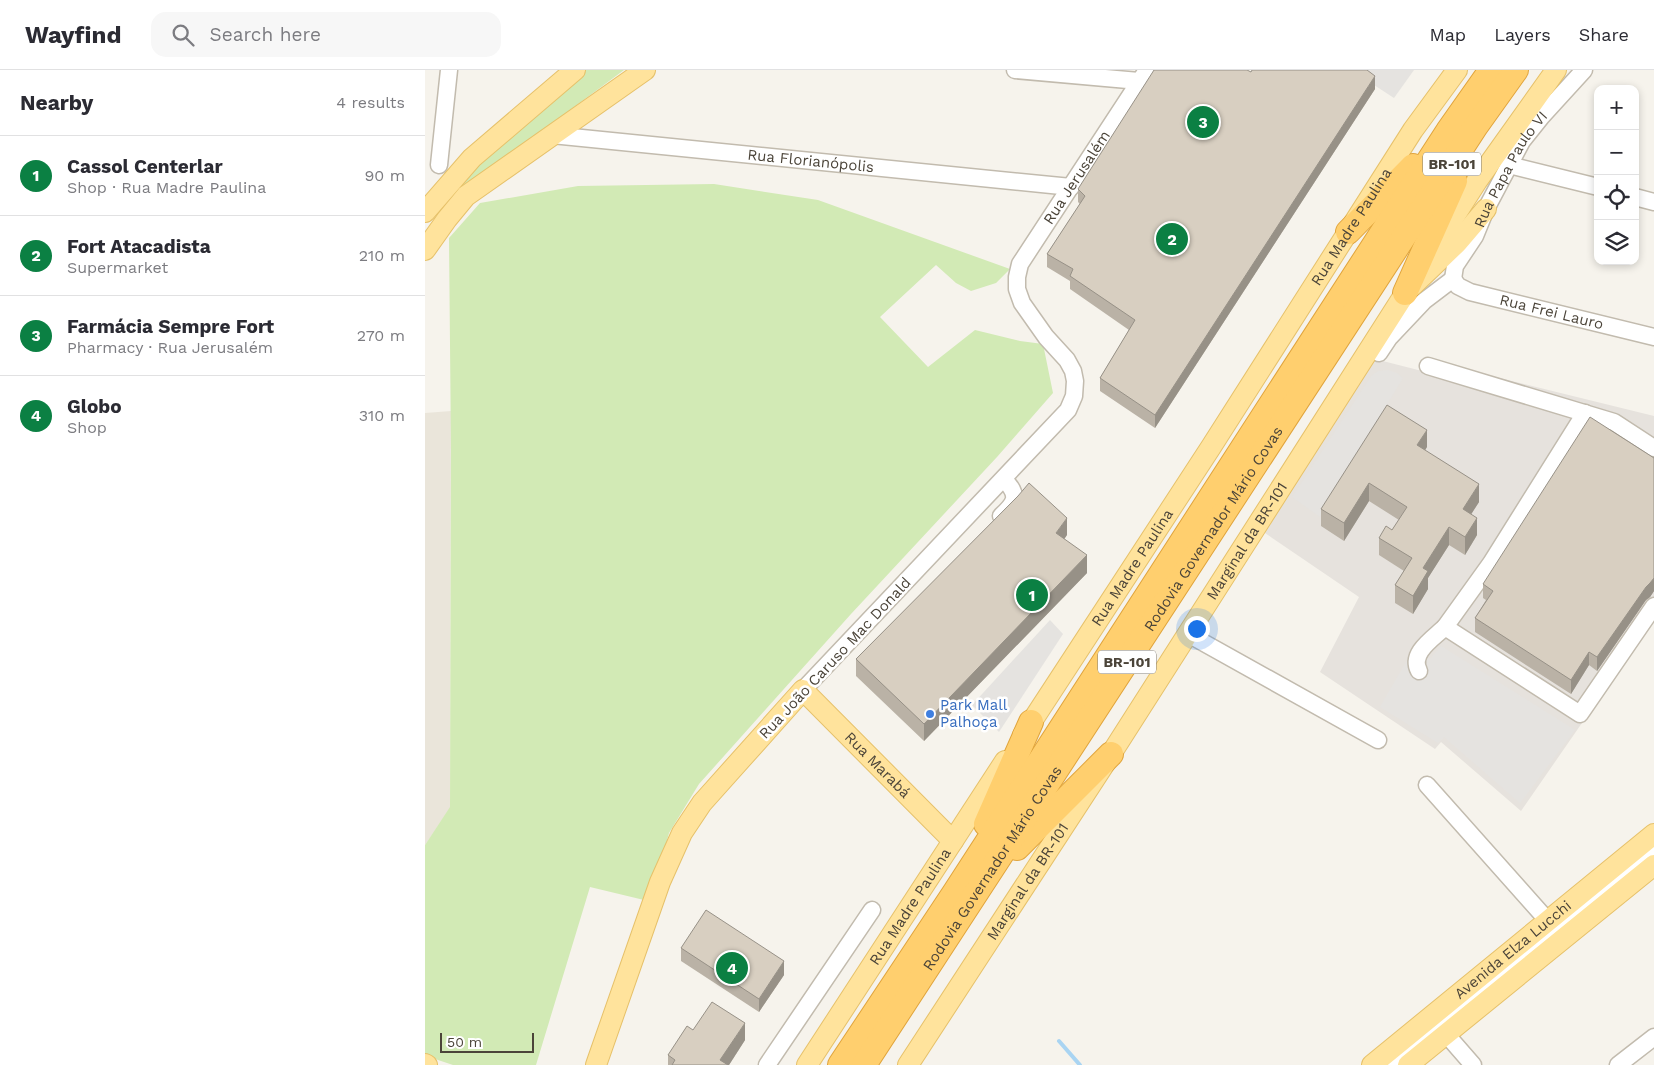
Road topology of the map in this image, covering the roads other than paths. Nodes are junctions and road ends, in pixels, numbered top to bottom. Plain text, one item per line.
1 (449, 70) edge
2 (575, 70) edge
3 (645, 70) edge
4 (1015, 70) edge
5 (1457, 70) edge
6 (1491, 70) edge
7 (1516, 70) edge
8 (1555, 70) edge
9 (1584, 70) edge
10 (1143, 75) edge
11 (1477, 126) junction
12 (1448, 131) junction
13 (552, 135) junction
14 (439, 165) dead end
15 (1509, 165) junction
16 (1071, 187) junction
17 (1594, 187) edge
18 (1639, 198) edge
19 (1654, 202) edge
20 (1486, 208) junction
21 (425, 212) edge
22 (1348, 232) junction
23 (425, 250) edge
24 (1453, 279) junction
25 (1017, 289) joint
26 (1405, 293) junction
27 (1654, 337) edge
28 (1379, 353) dead end
29 (1429, 366) dead end
30 (1585, 413) junction
31 (1654, 448) edge
32 (1004, 479) junction
33 (990, 527) edge
34 (1654, 606) edge
35 (1445, 627) junction
36 (1188, 634) junction
37 (1419, 671) dead end
38 (803, 690) junction
39 (1031, 722) junction
40 (1378, 740) dead end
41 (1111, 754) junction
42 (1427, 785) dead end
43 (1653, 839) edge
44 (953, 841) junction
45 (1654, 865) edge
46 (983, 883) junction
47 (955, 892) junction
48 (872, 910) dead end
49 (1548, 921) junction
50 (1445, 1034) junction
51 (1654, 1036) edge
52 (596, 1065) edge
53 (767, 1065) edge
54 (807, 1065) edge
55 (840, 1065) edge
56 (864, 1065) edge
57 (908, 1065) edge
58 (1372, 1065) edge
59 (1391, 1065) edge
60 (1407, 1065) edge
61 (1473, 1065) edge
62 (1619, 1065) edge

1 - 14 street
2 - 21 main road
3 - 13 main road
4 - 10 street
5 - 22 main road, Rua Madre Paulina
6 - 12 highway, Rodovia Governador Mário Covas / BR-101
7 - 11 highway, Rodovia Governador Mário Covas / BR-101
8 - 26 main road, Marginal da BR-101
9 - 15 street, Rua Papa Paulo VI
10 - 16 street, Rua Jerusalém
11 - 26 highway
11 - 46 highway, Rodovia Governador Mário Covas / BR-101
12 - 22 highway
12 - 47 highway, Rodovia Governador Mário Covas / BR-101
13 - 16 street, Rua Florianópolis
13 - 23 main road
15 - 17 street
15 - 20 street, Rua Papa Paulo VI
16 - 25 street, Rua Jerusalém
18 - 19 street
20 - 24 street, Rua Papa Paulo VI
20 - 26 main road
22 - 39 main road, Rua Madre Paulina
24 - 27 street, Rua Frei Lauro
24 - 28 street
25 - 32 street, Rua João Caruso Mac Donald
26 - 36 main road, Marginal da BR-101
29 - 30 street
30 - 31 street
30 - 35 street
32 - 33 street
32 - 38 street, Rua João Caruso Mac Donald
34 - 35 street
35 - 37 street
36 - 40 street
36 - 41 main road, Marginal da BR-101
38 - 44 main road, Rua Marabá
38 - 52 main road, Rua João Caruso Mac Donald
39 - 44 main road, Rua Madre Paulina
39 - 47 highway
41 - 46 highway
41 - 57 main road, Marginal da BR-101
42 - 49 street
43 - 49 main road, Avenida Elza Lucchi
43 - 59 street
44 - 54 main road, Rua Madre Paulina
45 - 50 main road, Avenida Elza Lucchi
46 - 56 highway, Rodovia Governador Mário Covas / BR-101
47 - 55 highway, Rodovia Governador Mário Covas / BR-101
48 - 53 street
49 - 58 main road, Avenida Elza Lucchi
50 - 60 main road, Avenida Elza Lucchi
50 - 61 street
51 - 62 street

